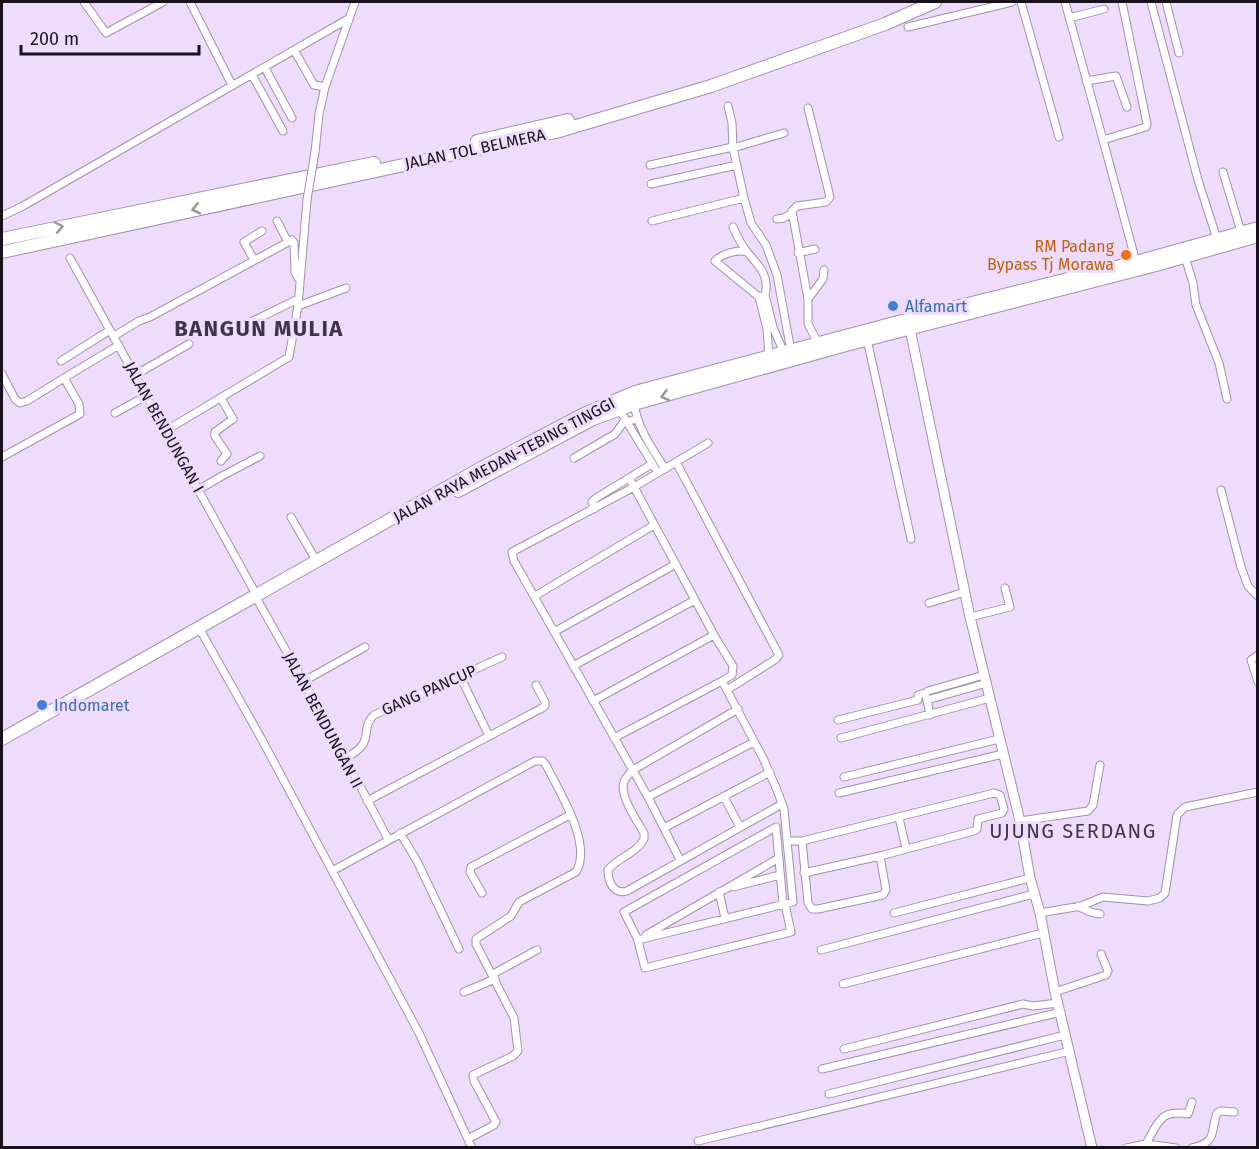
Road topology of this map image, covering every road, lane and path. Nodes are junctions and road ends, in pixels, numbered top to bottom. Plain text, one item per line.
1 (84, 2) edge
2 (163, 2) edge
3 (190, 2) edge
4 (355, 2) edge
5 (915, 2) edge
6 (935, 2) edge
7 (1012, 2) edge
8 (1021, 2) edge
9 (1065, 2) edge
10 (1122, 2) edge
11 (1151, 2) edge
12 (1166, 2) edge
13 (1104, 9) dead end
14 (1069, 18) junction
15 (348, 19) junction
16 (908, 27) dead end
17 (294, 50) junction
18 (1179, 53) dead end
19 (265, 68) junction
20 (252, 75) junction
21 (1086, 81) junction
22 (232, 85) junction
23 (325, 87) junction
24 (728, 106) dead end
25 (1127, 107) dead end
26 (808, 108) dead end
27 (292, 118) dead end
28 (283, 131) dead end
29 (784, 133) dead end
30 (1059, 137) dead end
31 (505, 139) junction
32 (1103, 140) junction
33 (733, 148) junction
34 (650, 165) dead end
35 (736, 165) junction
36 (1223, 172) dead end
37 (651, 184) dead end
38 (744, 198) junction
39 (792, 213) junction
40 (2, 216) edge
41 (777, 219) dead end
42 (652, 220) dead end
43 (277, 221) dead end
44 (733, 227) dead end
45 (1257, 228) edge
46 (262, 231) dead end
47 (1242, 236) junction
48 (1257, 236) edge
49 (1217, 238) junction
50 (2, 239) edge
51 (288, 242) junction
52 (815, 249) dead end
53 (2, 252) edge
54 (747, 252) junction
55 (798, 253) junction
56 (1185, 257) junction
57 (70, 258) dead end
58 (254, 260) junction
59 (1136, 262) junction
60 (824, 270) dead end
61 (299, 279) junction
62 (346, 288) dead end
63 (762, 296) junction
64 (808, 299) junction
65 (298, 303) junction
66 (251, 322) dead end
67 (770, 328) junction
68 (910, 329) junction
69 (112, 333) junction
70 (867, 339) junction
71 (818, 343) junction
72 (189, 344) dead end
73 (119, 345) junction
74 (788, 352) junction
75 (769, 357) junction
76 (62, 361) dead end
77 (739, 370) junction
78 (2, 374) edge
79 (135, 375) junction
80 (723, 375) junction
81 (64, 378) junction
82 (146, 396) junction
83 (221, 398) junction
84 (1227, 399) dead end
85 (634, 404) junction
86 (619, 409) junction
87 (115, 413) dead end
88 (636, 419) junction
89 (627, 422) junction
90 (165, 431) junction
91 (708, 443) dead end
92 (261, 456) dead end
93 (2, 457) edge
94 (574, 458) dead end
95 (221, 461) dead end
96 (676, 462) junction
97 (652, 464) junction
98 (665, 469) junction
99 (657, 473) junction
100 (629, 478) junction
101 (634, 486) junction
102 (198, 490) junction
103 (1221, 490) dead end
104 (594, 508) junction
105 (291, 517) dead end
106 (654, 525) junction
107 (911, 539) dead end
108 (317, 562) junction
109 (676, 564) junction
110 (1005, 588) dead end
111 (965, 592) junction
112 (535, 596) junction
113 (1257, 596) edge
114 (257, 598) junction
115 (695, 600) junction
116 (929, 603) dead end
117 (970, 617) junction
118 (554, 632) junction
119 (201, 633) junction
120 (714, 635) junction
121 (365, 647) dead end
122 (1257, 655) edge
123 (502, 657) dead end
124 (573, 666) junction
125 (460, 676) junction
126 (986, 679) junction
127 (304, 681) junction
128 (722, 681) junction
129 (1257, 682) edge
130 (536, 685) dead end
131 (727, 690) junction
132 (928, 691) dead end
133 (990, 698) junction
134 (927, 700) junction
135 (593, 701) junction
136 (738, 709) junction
137 (930, 715) junction
138 (838, 720) dead end
139 (489, 736) junction
140 (614, 738) junction
141 (841, 738) dead end
142 (2, 739) edge
143 (999, 739) junction
144 (754, 742) junction
145 (2, 746) edge
146 (1003, 754) junction
147 (345, 758) junction
148 (1100, 765) dead end
149 (633, 770) junction
150 (770, 772) junction
151 (844, 777) dead end
152 (1257, 792) edge
153 (839, 793) dead end
154 (724, 797) junction
155 (648, 798) junction
156 (367, 801) junction
157 (783, 807) junction
158 (570, 815) junction
159 (899, 818) junction
160 (1020, 821) junction
161 (740, 827) junction
162 (664, 828) junction
163 (400, 833) junction
164 (388, 839) junction
165 (794, 841) junction
166 (906, 848) junction
167 (880, 856) junction
168 (778, 858) junction
169 (680, 860) junction
170 (332, 871) junction
171 (804, 873) junction
172 (780, 875) junction
173 (1030, 878) junction
174 (721, 891) junction
175 (482, 893) dead end
176 (1034, 894) junction
177 (784, 904) junction
178 (1078, 906) junction
179 (894, 913) dead end
180 (1040, 913) junction
181 (1100, 914) dead end
182 (725, 918) junction
183 (1043, 933) junction
184 (638, 940) junction
185 (459, 949) dead end
186 (537, 950) dead end
187 (821, 950) dead end
188 (1101, 954) dead end
189 (494, 976) junction
190 (843, 984) dead end
191 (464, 992) dead end
192 (1055, 992) junction
193 (1059, 1007) junction
194 (1065, 1035) junction
195 (844, 1049) dead end
196 (1070, 1051) junction
197 (822, 1069) dead end
198 (829, 1094) dead end
199 (1192, 1102) dead end
200 (1234, 1112) dead end
201 (468, 1139) junction
202 (698, 1142) dead end
203 (1146, 1144) junction
204 (472, 1148) edge
205 (1092, 1148) edge
206 (1126, 1148) edge
207 (1176, 1148) edge
208 (1192, 1148) edge

1 - 2 street
3 - 22 street
4 - 15 street
5 - 31 highway, JALAN TOL BELMERA
6 - 31 highway, JALAN TOL BELMERA
7 - 16 street
8 - 30 street
9 - 14 street
10 - 32 street
11 - 49 street
12 - 18 street
13 - 14 street
14 - 21 street
15 - 17 street
15 - 23 street
17 - 19 street
17 - 23 street
19 - 20 street
19 - 27 street
20 - 22 street
20 - 28 street
21 - 25 street
21 - 32 street
22 - 40 street
23 - 61 street, bridge
24 - 33 street
26 - 39 street
29 - 33 street
50 -> 31 highway, JALAN TOL BELMERA
31 -> 53 highway, JALAN TOL BELMERA
32 - 59 street
33 - 34 street
33 - 35 street
35 - 37 street
35 - 38 street
36 - 47 street
38 - 42 street
38 - 74 street
39 - 41 street
39 - 55 street
43 - 51 street
44 - 54 street
45 - 47 highway, JALAN RAYA MEDAN-TEBING TINGGI
46 - 58 street
47 - 48 highway, JALAN RAYA MEDAN-TEBING TINGGI
47 - 49 highway, JALAN RAYA MEDAN-TEBING TINGGI
47 - 56 highway, JALAN RAYA MEDAN-TEBING TINGGI
49 - 59 highway, JALAN RAYA MEDAN-TEBING TINGGI
51 - 58 street
51 - 61 street
52 - 55 street
54 - 63 street
54 - 63 street
55 - 64 street
56 - 68 highway, JALAN RAYA MEDAN-TEBING TINGGI
56 - 84 street
57 - 69 street, JALAN BENDUNGAN I
58 - 69 street
59 - 71 highway, JALAN RAYA MEDAN-TEBING TINGGI
60 - 64 street
61 - 65 street
62 - 65 street
63 - 67 street
64 - 71 street
65 - 66 street
65 - 83 street
67 - 74 street
67 - 75 street
68 - 70 highway, JALAN RAYA MEDAN-TEBING TINGGI
68 - 111 main road
69 - 73 street, JALAN BENDUNGAN I
69 - 76 street
70 - 77 highway, JALAN RAYA MEDAN-TEBING TINGGI
70 - 107 street
71 - 74 highway, JALAN RAYA MEDAN-TEBING TINGGI
72 - 79 street
73 - 79 street, JALAN BENDUNGAN I
73 - 81 street
74 - 75 highway, JALAN RAYA MEDAN-TEBING TINGGI
75 - 77 highway, JALAN RAYA MEDAN-TEBING TINGGI
77 - 80 highway, JALAN RAYA MEDAN-TEBING TINGGI
78 - 81 street
79 - 82 street, JALAN BENDUNGAN I
80 -> 85 highway, JALAN RAYA MEDAN-TEBING TINGGI
80 - 108 highway, JALAN RAYA MEDAN-TEBING TINGGI
81 - 93 street
82 - 87 street
82 - 90 street, JALAN BENDUNGAN I
83 - 90 street
83 - 95 street
85 - 86 highway, JALAN RAYA MEDAN-TEBING TINGGI
85 - 88 street
86 - 89 street
86 - 114 highway, JALAN RAYA MEDAN-TEBING TINGGI
88 - 89 street
88 - 98 street
89 - 94 street
89 - 97 street
90 - 102 street, JALAN BENDUNGAN I
91 - 96 street
92 - 102 street
96 - 98 street
96 - 131 street
97 - 99 street
97 - 100 street
98 - 99 street
99 - 101 street
100 - 101 street
100 - 104 street
101 - 104 street
101 - 106 street
102 - 114 street, JALAN BENDUNGAN I
103 - 113 street
104 - 112 street
105 - 108 street
106 - 109 street
106 - 112 street
108 - 114 highway, JALAN RAYA MEDAN-TEBING TINGGI
109 - 115 street
109 - 118 street
110 - 117 street
111 - 116 street
111 - 117 main road
112 - 118 street
114 - 119 highway, JALAN RAYA MEDAN-TEBING TINGGI
114 - 127 street, JALAN BENDUNGAN II
114 - 142 highway, JALAN RAYA MEDAN-TEBING TINGGI
115 - 120 street
115 - 124 street
117 - 126 main road
118 - 124 street
119 - 145 highway, JALAN RAYA MEDAN-TEBING TINGGI
119 - 170 street
120 - 128 street
120 - 135 street
121 - 127 street
122 - 129 street
123 - 125 street, GANG PANCUP
124 - 135 street
125 - 139 street
125 - 147 street, GANG PANCUP
126 - 132 street
126 - 133 main road
126 - 134 street
127 - 147 street, JALAN BENDUNGAN II
128 - 131 street
128 - 140 street
130 - 139 street
131 - 136 street
133 - 137 street
133 - 143 main road
134 - 137 street
134 - 138 street
135 - 140 street
136 - 144 street
136 - 149 street
137 - 141 street
139 - 156 street
140 - 149 street
143 - 146 main road
143 - 151 street
144 - 150 street
144 - 155 street
146 - 153 street
146 - 160 main road
147 - 156 street, JALAN BENDUNGAN II
148 - 160 street
149 - 155 street
149 - 169 street
150 - 154 street
150 - 157 street
152 - 178 street
154 - 161 street
154 - 162 street
155 - 162 street
156 - 164 street, JALAN BENDUNGAN II
157 - 161 street
157 - 165 street
158 - 163 street
158 - 175 street
158 - 189 street
159 - 165 street
159 - 166 street
159 - 166 street
160 - 173 main road
161 - 169 street
162 - 169 street
163 - 164 street
163 - 185 street
164 - 170 street
165 - 171 street
165 - 177 street
166 - 167 street
167 - 171 street
167 - 171 street
168 - 172 street
168 - 174 street
168 - 184 street
170 - 201 street
172 - 174 street
172 - 177 street
173 - 176 main road
173 - 179 street
174 - 182 street
174 - 184 street
176 - 180 main road
176 - 187 street
177 - 182 street
177 - 184 street
178 - 180 street
178 - 181 street
180 - 183 main road
182 - 184 street
183 - 190 street
183 - 192 main road
186 - 189 street
188 - 192 street
189 - 191 street
189 - 201 street
192 - 193 main road
193 - 194 main road
193 - 195 street
193 - 197 street
194 - 196 main road
194 - 198 street
196 - 202 street
196 - 205 main road
199 - 203 street
200 - 208 street
201 - 204 street
203 - 206 street
203 - 207 street

